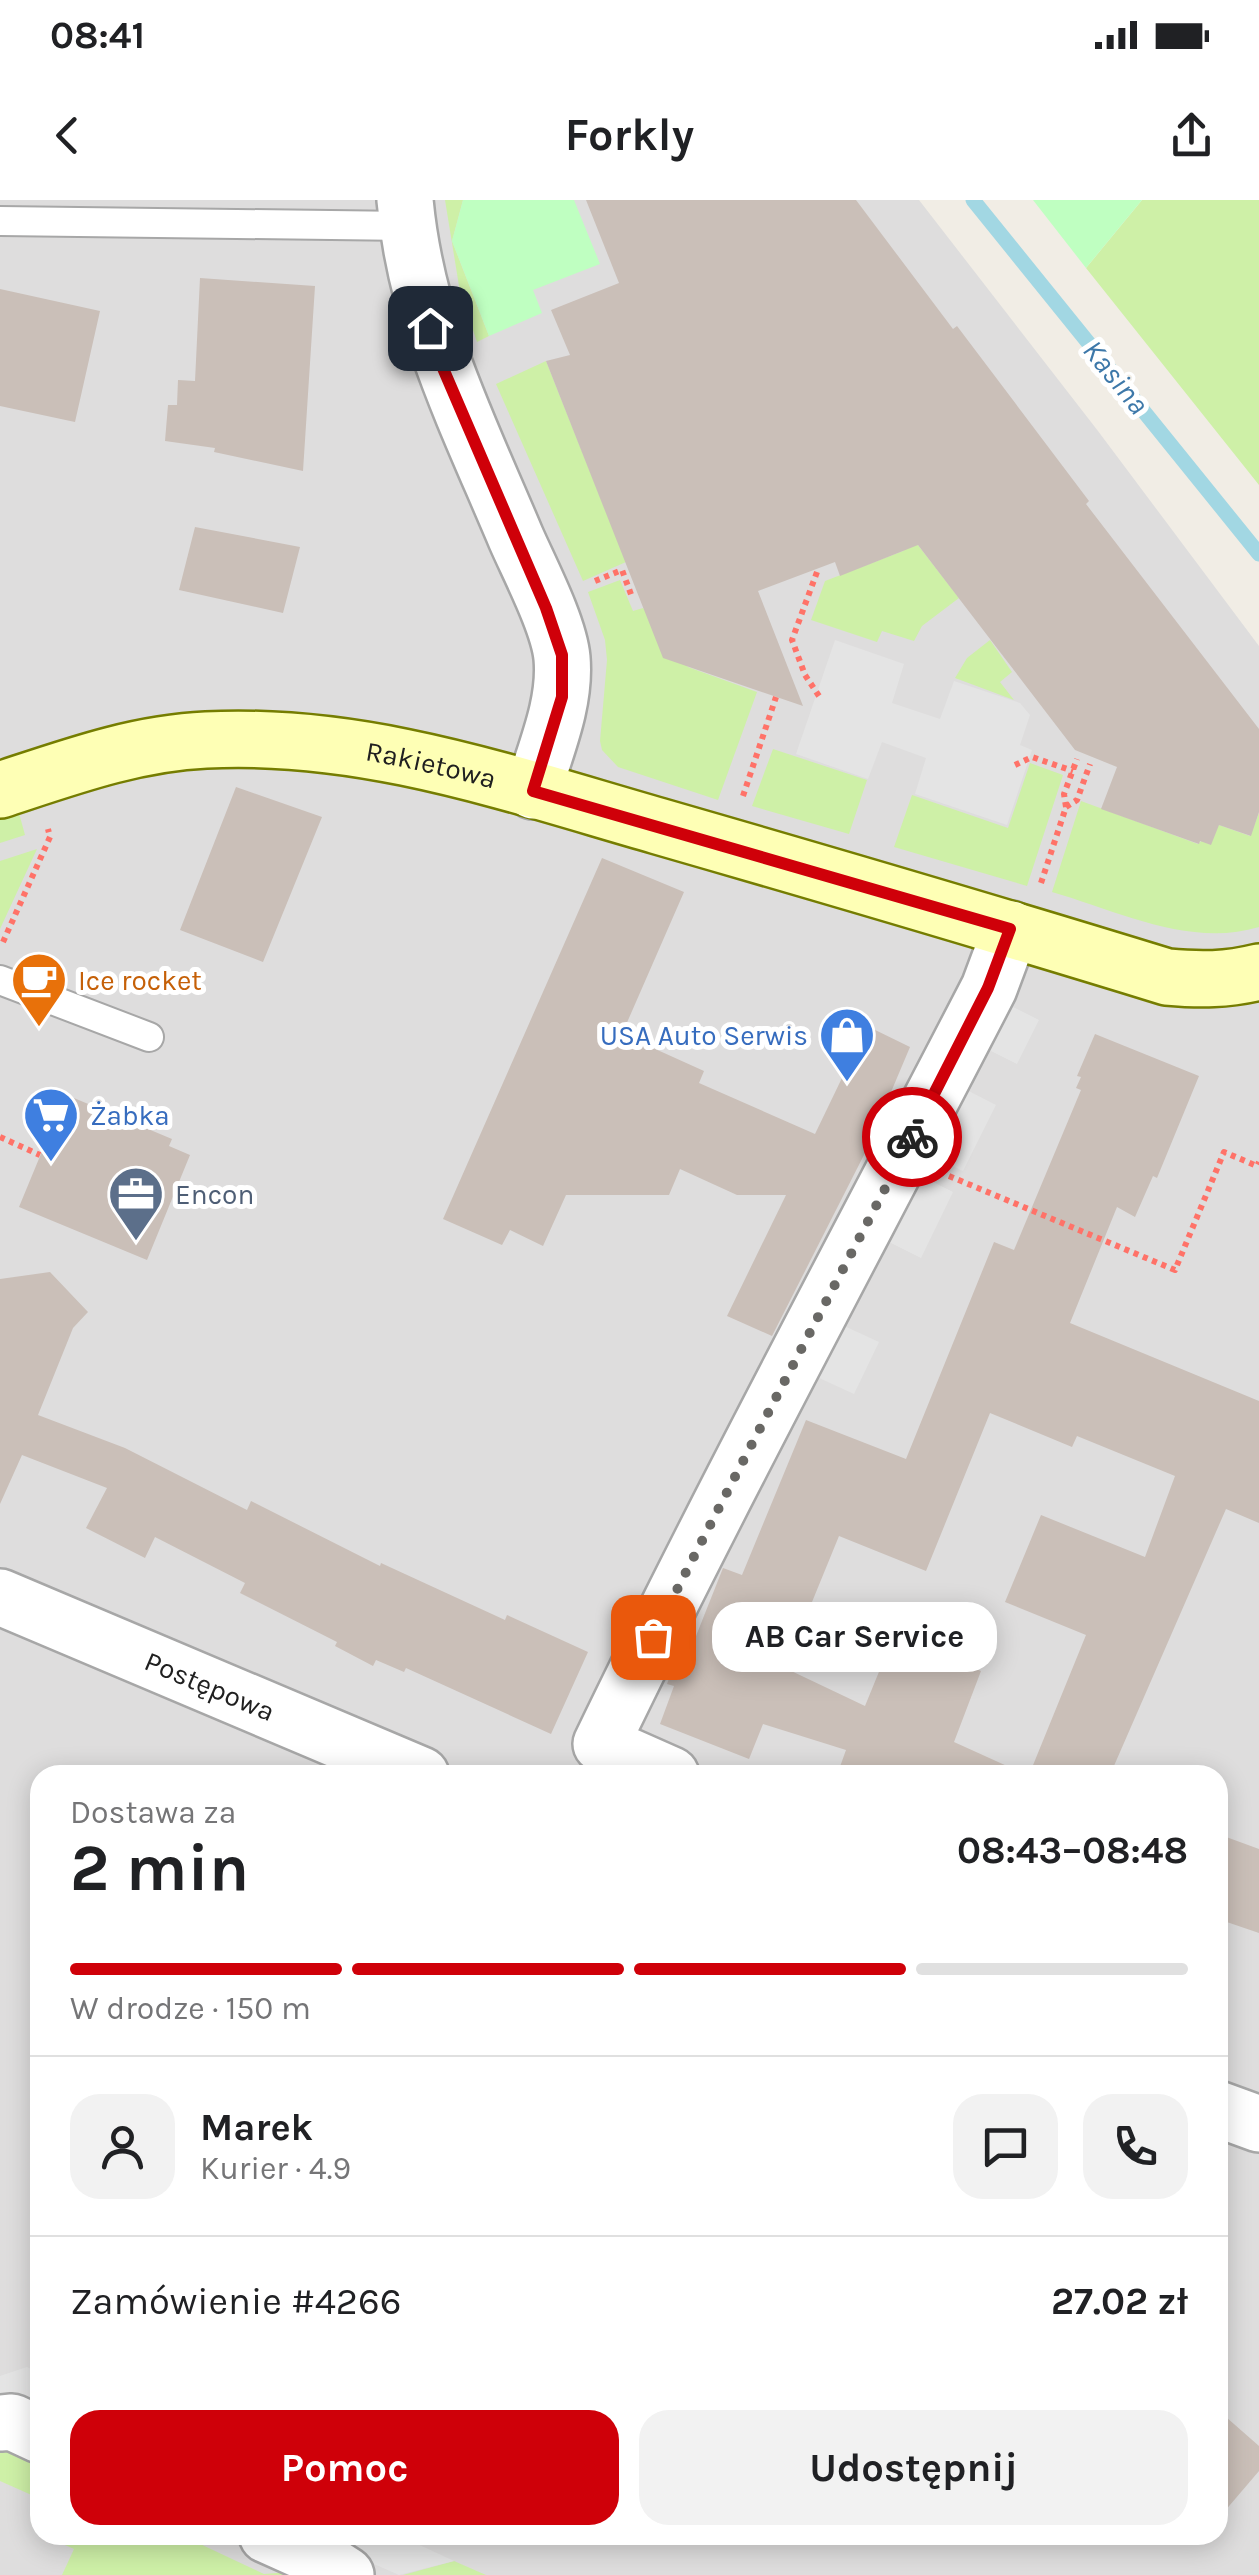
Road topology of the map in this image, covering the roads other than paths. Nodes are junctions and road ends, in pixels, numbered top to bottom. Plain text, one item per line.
1 (407, 213) edge
2 (0, 221) edge
3 (533, 791) junction
4 (22, 802) edge
5 (1023, 914) junction
6 (1259, 972) edge
7 (0, 980) edge
8 (149, 1037) dead end
9 (0, 1598) edge
10 (396, 1765) edge
11 (640, 1765) edge
12 (1228, 2113) edge
13 (1259, 2124) edge
14 (0, 2424) edge
15 (30, 2430) edge
16 (289, 2545) edge
17 (346, 2575) edge

1 - 2 lane
1 - 3 street
3 - 4 street, Rakietowa
3 - 5 street, Rakietowa
5 - 6 street, Rakietowa
5 - 11 street
7 - 8 lane
9 - 10 street, Postępowa
12 - 13 street
14 - 15 street
16 - 17 street

